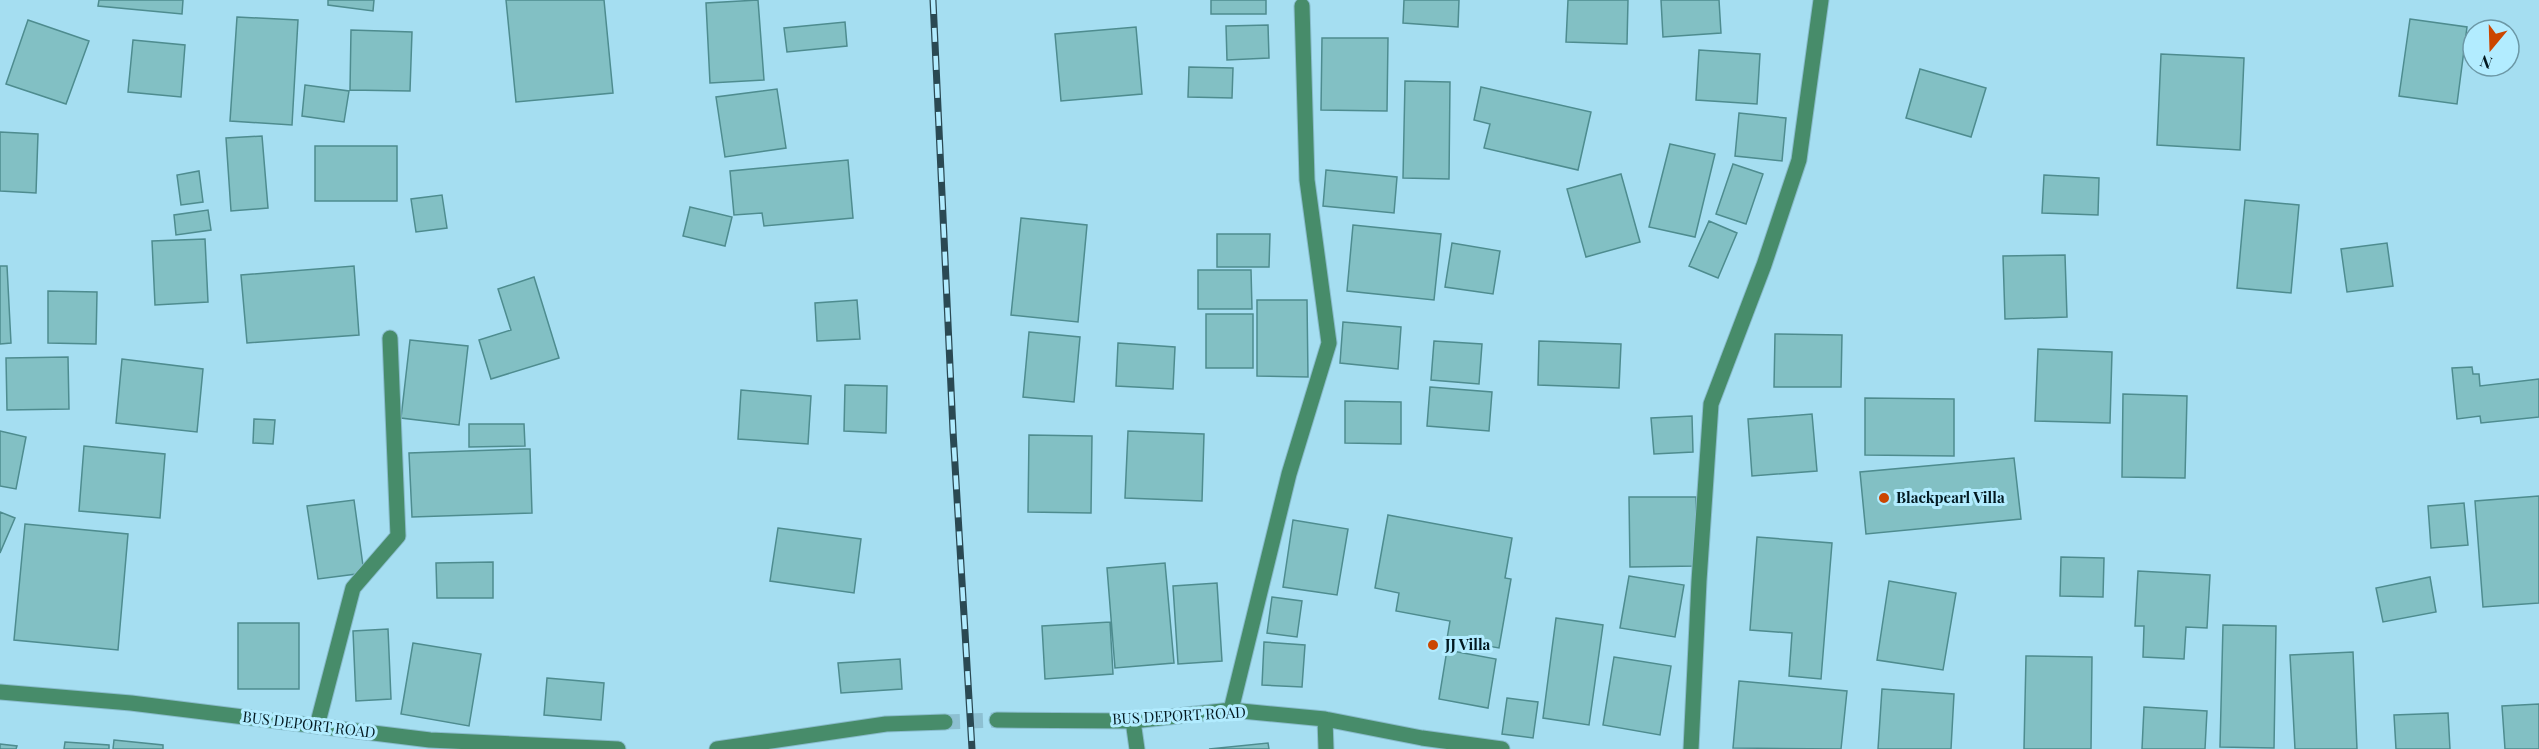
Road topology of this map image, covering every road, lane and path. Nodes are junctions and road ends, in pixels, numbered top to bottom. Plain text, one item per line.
1 (1821, 0) edge
2 (1302, 6) dead end
3 (390, 338) dead end
4 (0, 692) edge
5 (1231, 710) junction
6 (1325, 719) junction
7 (997, 720) tunnel mouth
8 (1133, 721) junction
9 (945, 722) tunnel mouth
10 (317, 726) junction
11 (618, 749) edge
12 (717, 749) edge
13 (1137, 749) edge
14 (1326, 749) edge
15 (1502, 749) edge
16 (1691, 749) edge

1 - 16 street
2 - 5 street
3 - 10 street
4 - 10 street, BUS DEPORT ROAD
5 - 6 street, BUS DEPORT ROAD
5 - 8 street, BUS DEPORT ROAD
6 - 14 street
6 - 15 street, BUS DEPORT ROAD
7 - 8 street, BUS DEPORT ROAD
8 - 13 street
9 - 12 street
10 - 11 street, BUS DEPORT ROAD

